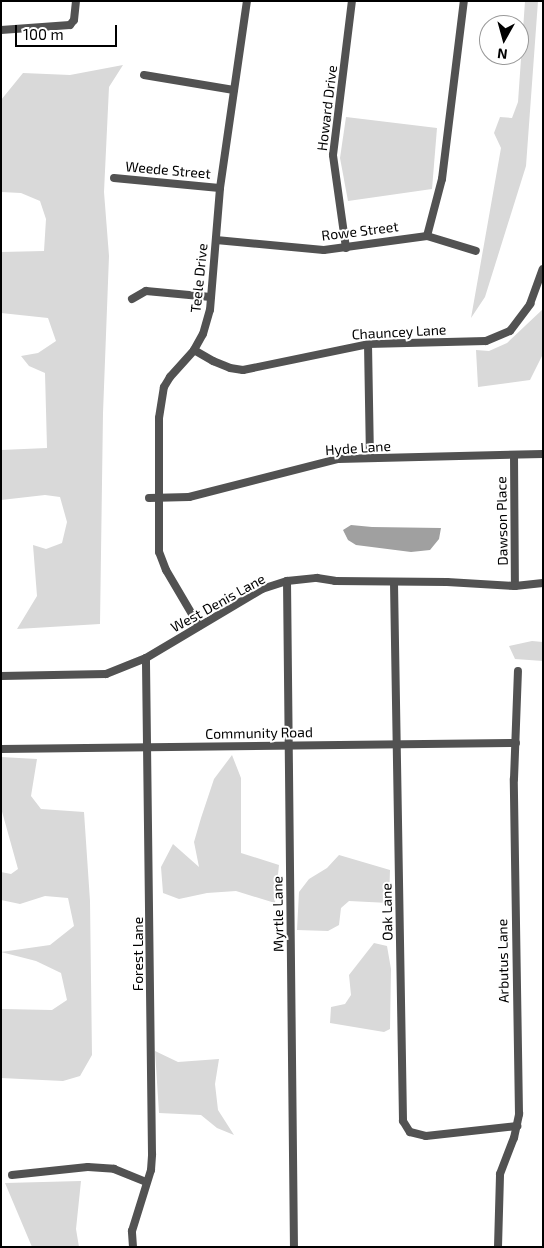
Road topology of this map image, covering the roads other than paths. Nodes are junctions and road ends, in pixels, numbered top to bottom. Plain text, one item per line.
1 (76, 1) edge
2 (247, 1) edge
3 (352, 1) edge
4 (464, 1) edge
5 (1, 30) edge
6 (144, 75) dead end
7 (234, 90) junction
8 (114, 178) dead end
9 (220, 188) junction
10 (427, 236) junction
11 (216, 240) junction
12 (346, 248) junction
13 (476, 250) dead end
14 (543, 269) edge
15 (132, 298) dead end
16 (211, 298) junction
17 (368, 344) junction
18 (194, 350) junction
19 (543, 454) edge
20 (514, 455) junction
21 (370, 457) junction
22 (149, 498) dead end
23 (159, 498) junction
24 (287, 581) junction
25 (394, 582) junction
26 (543, 583) edge
27 (515, 586) junction
28 (199, 626) junction
29 (146, 658) junction
30 (518, 670) dead end
31 (1, 676) edge
32 (516, 743) junction
33 (397, 744) junction
34 (288, 745) junction
35 (148, 747) junction
36 (1, 749) edge
37 (517, 1126) junction
38 (12, 1175) dead end
39 (146, 1182) junction
40 (133, 1247) edge
41 (294, 1247) edge
42 (498, 1247) edge

1 - 5 street
2 - 7 street, Teele Drive
3 - 12 street, Howard Drive
4 - 10 street
6 - 7 street
7 - 9 street, Teele Drive
8 - 9 street, Weede Street
9 - 11 street, Teele Drive
10 - 12 street, Rowe Street
10 - 13 street, Rowe Street
11 - 12 street, Rowe Street
11 - 16 street, Teele Drive
14 - 17 street, Chauncey Lane
15 - 16 street
16 - 18 street, Teele Drive
17 - 18 street, Chauncey Lane
17 - 21 street
18 - 23 street, Teele Drive
19 - 20 street, Hyde Lane
20 - 21 street, Hyde Lane
20 - 27 street, Dawson Place
21 - 23 street, Hyde Lane
22 - 23 street, Hyde Lane
23 - 28 street, Teele Drive
24 - 25 street, West Denis Lane
24 - 28 street, West Denis Lane
24 - 34 street, Myrtle Lane
25 - 27 street, West Denis Lane
25 - 33 street, Oak Lane
26 - 27 street, West Denis Lane
28 - 29 street, West Denis Lane
29 - 31 street, West Denis Lane
29 - 35 street, Forest Lane
30 - 32 street, Arbutus Lane
32 - 33 street, Community Road
32 - 37 street, Arbutus Lane
33 - 34 street, Community Road
33 - 37 street, Oak Lane
34 - 35 street, Community Road
34 - 41 street, Myrtle Lane
35 - 36 street, Community Road
35 - 39 street, Forest Lane
37 - 42 street, Arbutus Lane
38 - 39 street
39 - 40 street, Forest Lane

